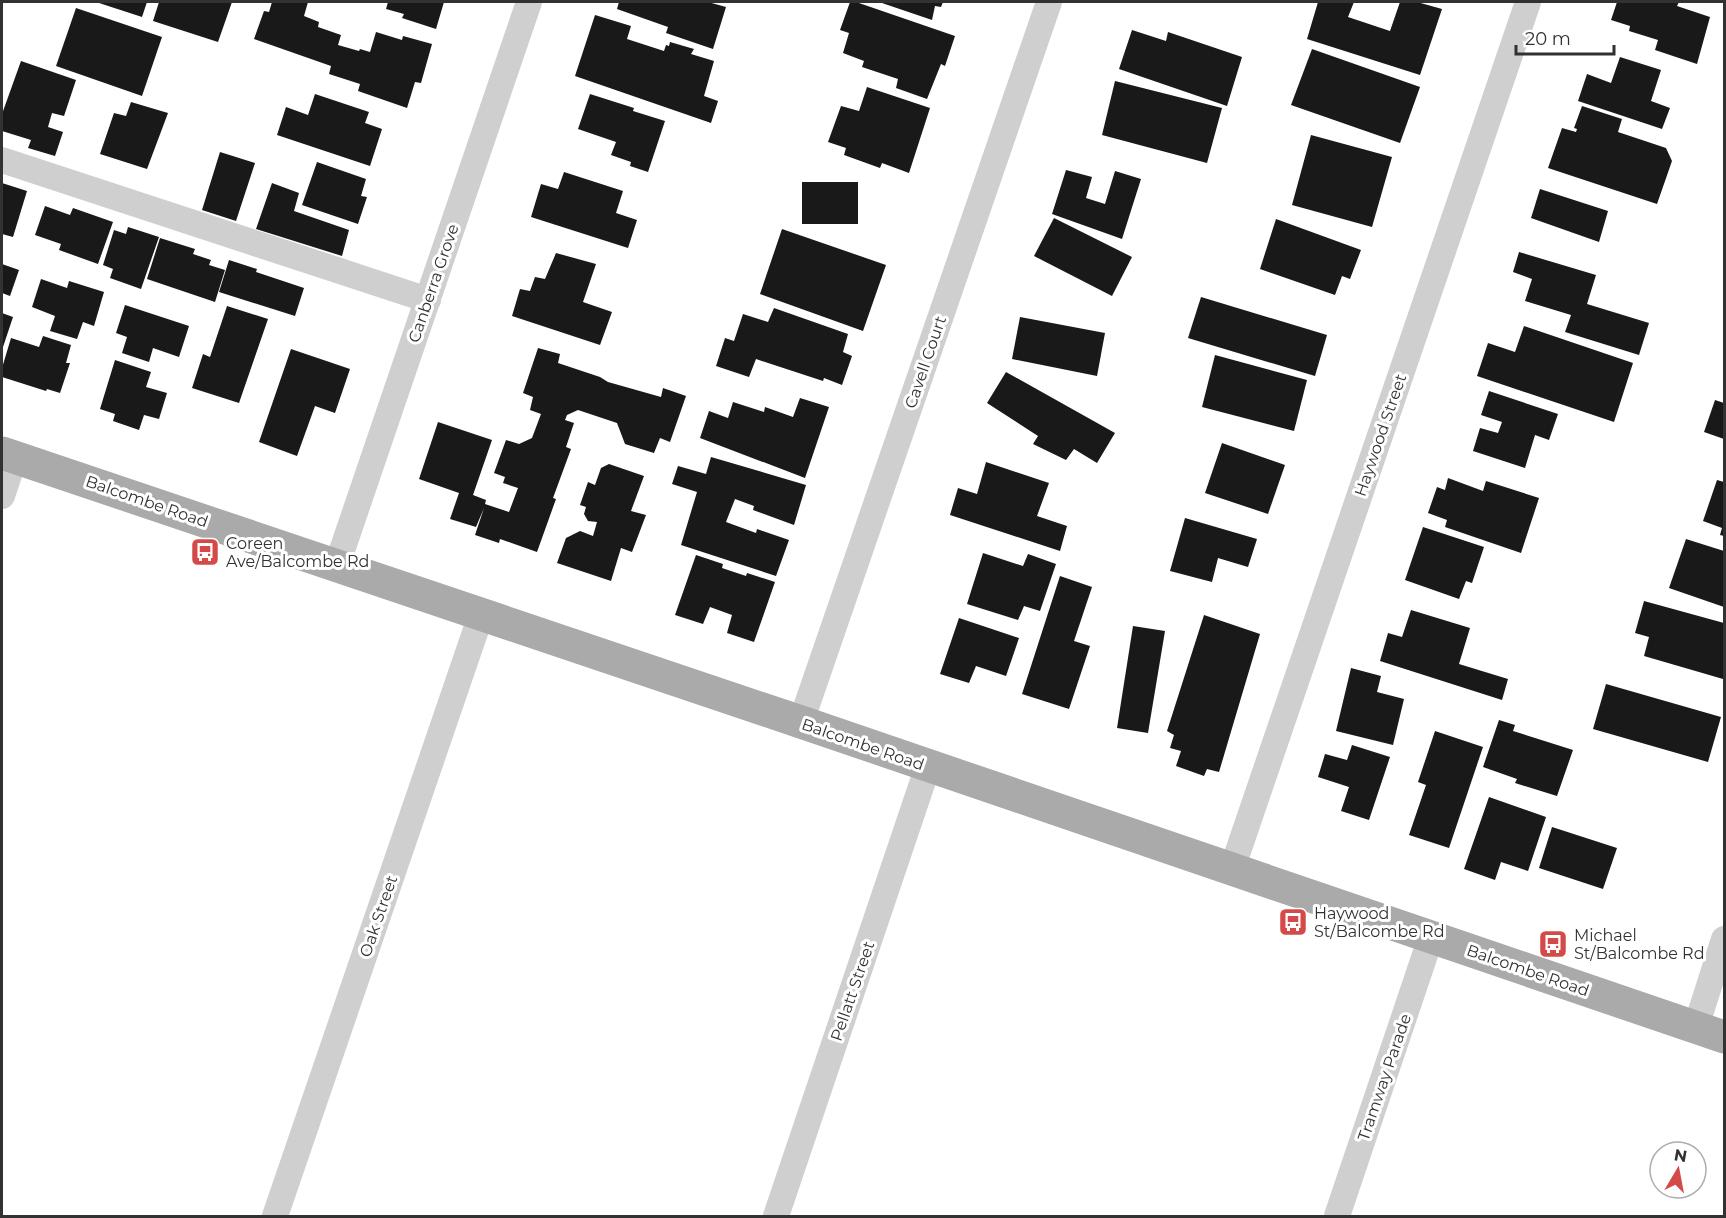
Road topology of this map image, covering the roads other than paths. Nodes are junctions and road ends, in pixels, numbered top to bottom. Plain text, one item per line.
1 (529, 2) edge
2 (1049, 2) edge
3 (1528, 2) edge
4 (2, 160) edge
5 (428, 300) junction
6 (8, 455) edge
7 (2, 496) edge
8 (337, 565) junction
9 (482, 615) junction
10 (801, 722) junction
11 (928, 766) junction
12 (1232, 869) junction
13 (1431, 937) junction
14 (1725, 939) edge
15 (1710, 1032) edge
16 (274, 1216) edge
17 (776, 1216) edge
18 (1337, 1216) edge

1 - 5 street, Canberra Grove
2 - 10 street, Cavell Court
3 - 12 street, Haywood Street
4 - 5 street
5 - 8 street, Canberra Grove
6 - 7 street
6 - 8 main road, Balcombe Road
8 - 9 main road, Balcombe Road
9 - 10 main road, Balcombe Road
9 - 16 street, Oak Street
10 - 11 main road, Balcombe Road
11 - 12 main road, Balcombe Road
11 - 17 street, Pellatt Street
12 - 13 main road, Balcombe Road
13 - 15 main road, Balcombe Road
13 - 18 street, Tramway Parade
14 - 15 street

